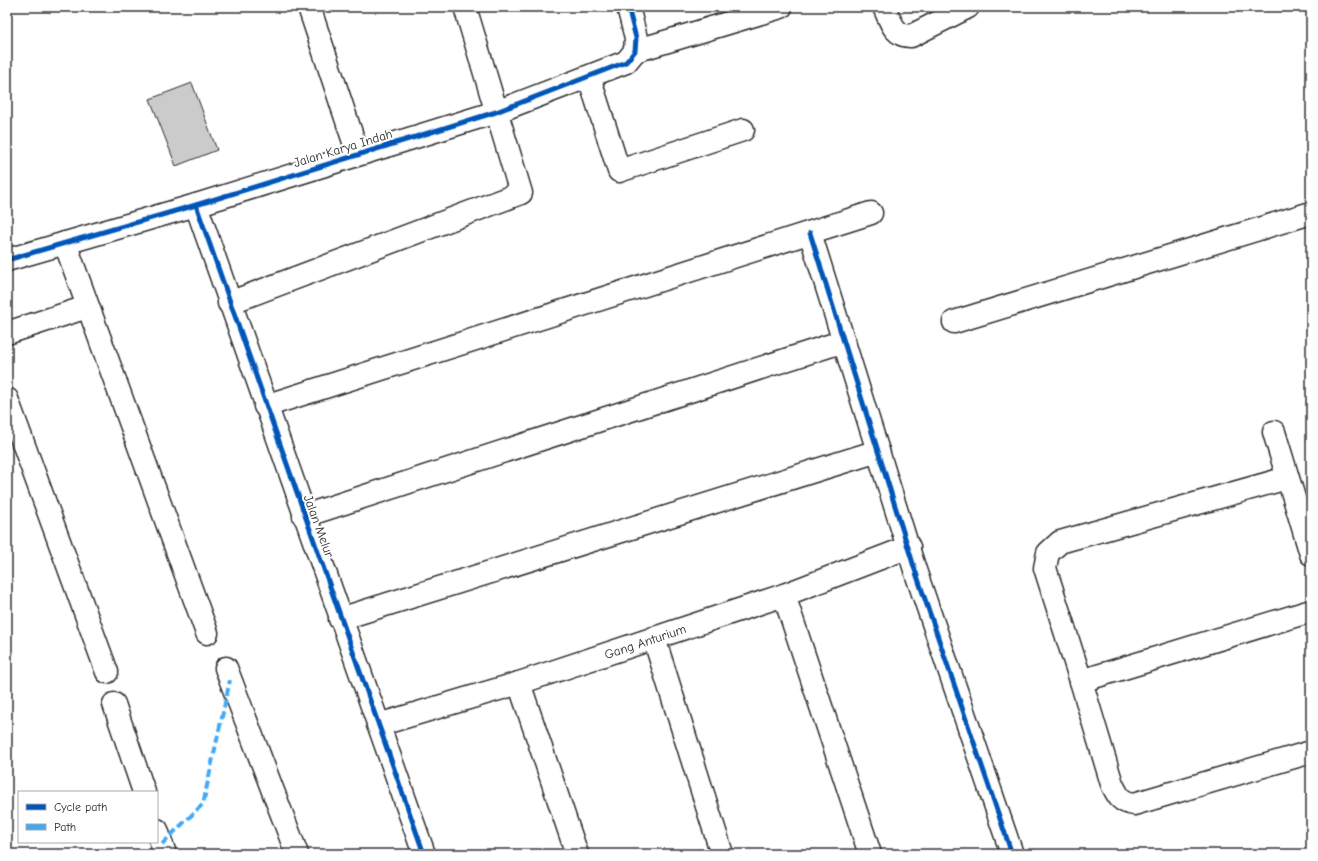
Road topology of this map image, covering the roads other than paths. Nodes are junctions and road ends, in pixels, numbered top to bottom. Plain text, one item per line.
1 (309, 7) edge
2 (465, 7) edge
3 (628, 7) edge
4 (781, 7) edge
5 (884, 7) edge
6 (968, 7) edge
7 (635, 51) junction
8 (589, 76) junction
9 (496, 112) junction
10 (743, 130) dead end
11 (358, 154) junction
12 (196, 205) junction
13 (871, 213) dead end
14 (1311, 213) edge
15 (810, 233) junction
16 (65, 243) junction
17 (7, 260) edge
18 (229, 303) junction
19 (87, 307) junction
20 (954, 322) dead end
21 (7, 333) edge
22 (844, 341) junction
23 (7, 399) edge
24 (265, 406) junction
25 (1274, 432) dead end
26 (878, 451) junction
27 (1287, 478) junction
28 (304, 516) junction
29 (908, 547) junction
30 (1311, 554) edge
31 (784, 595) junction
32 (1311, 611) edge
33 (340, 619) junction
34 (207, 633) dead end
35 (654, 638) junction
36 (226, 668) dead end
37 (106, 672) dead end
38 (1081, 681) junction
39 (519, 683) junction
40 (114, 704) dead end
41 (378, 725) junction
42 (1311, 752) edge
43 (144, 791) edge
44 (158, 833) edge
45 (165, 854) edge
46 (297, 854) edge
47 (424, 854) edge
48 (577, 854) edge
49 (722, 854) edge
50 (870, 854) edge
51 (1012, 854) edge

1 - 11 street
2 - 9 street
3 - 7 street
4 - 7 street
5 - 6 street
7 - 8 street, Jalan Karya Indah
8 - 9 street, Jalan Karya Indah
8 - 10 street
9 - 11 street, Jalan Karya Indah
9 - 18 street
11 - 12 street, Jalan Karya Indah
12 - 16 street, Jalan Karya Indah
12 - 18 street, Jalan Melur
13 - 15 street
14 - 20 street
15 - 22 street
15 - 24 street
16 - 17 street, Jalan Karya Indah
16 - 19 street
18 - 24 street, Jalan Melur
19 - 21 street
19 - 34 street
22 - 26 street
22 - 28 street
23 - 37 street
24 - 28 street, Jalan Melur
25 - 27 street
26 - 29 street
26 - 33 street
27 - 30 street
27 - 38 street
28 - 33 street, Jalan Melur
29 - 31 street, Gang Anturium
29 - 51 street
31 - 35 street, Gang Anturium
31 - 50 street
32 - 38 street
33 - 41 street, Jalan Melur
35 - 39 street, Gang Anturium
35 - 49 street
36 - 46 street
38 - 42 street
39 - 41 street, Gang Anturium
39 - 48 street
40 - 43 street
41 - 47 street, Jalan Melur
44 - 45 street

